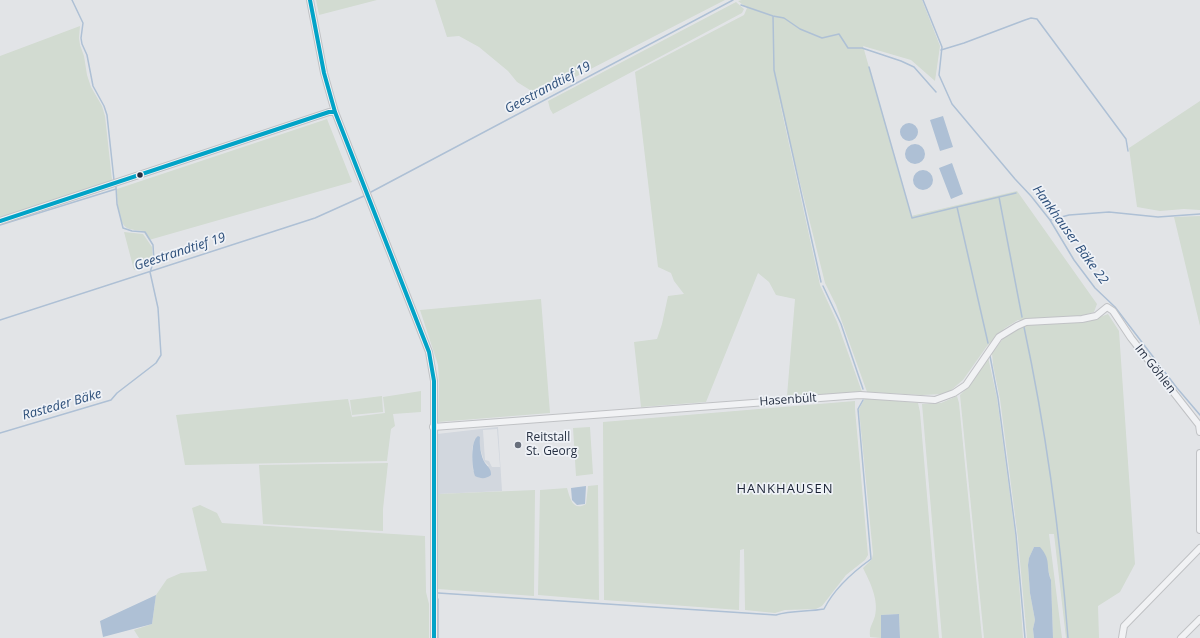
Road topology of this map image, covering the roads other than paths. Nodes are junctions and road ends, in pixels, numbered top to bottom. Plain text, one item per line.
1 (310, 0) edge
2 (335, 112) junction
3 (0, 222) edge
4 (1107, 307) joint
5 (433, 427) junction
6 (1200, 432) edge
7 (1200, 453) edge
8 (1200, 530) edge
9 (1200, 548) edge
10 (1200, 619) edge
11 (434, 638) edge
12 (1122, 638) edge
13 (1181, 638) edge

1 - 2 street
2 - 3 street
2 - 5 street
4 - 5 street, Hasenbült
4 - 6 street, Im Göhlen
5 - 11 street
7 - 8 street
9 - 12 street
10 - 13 street

